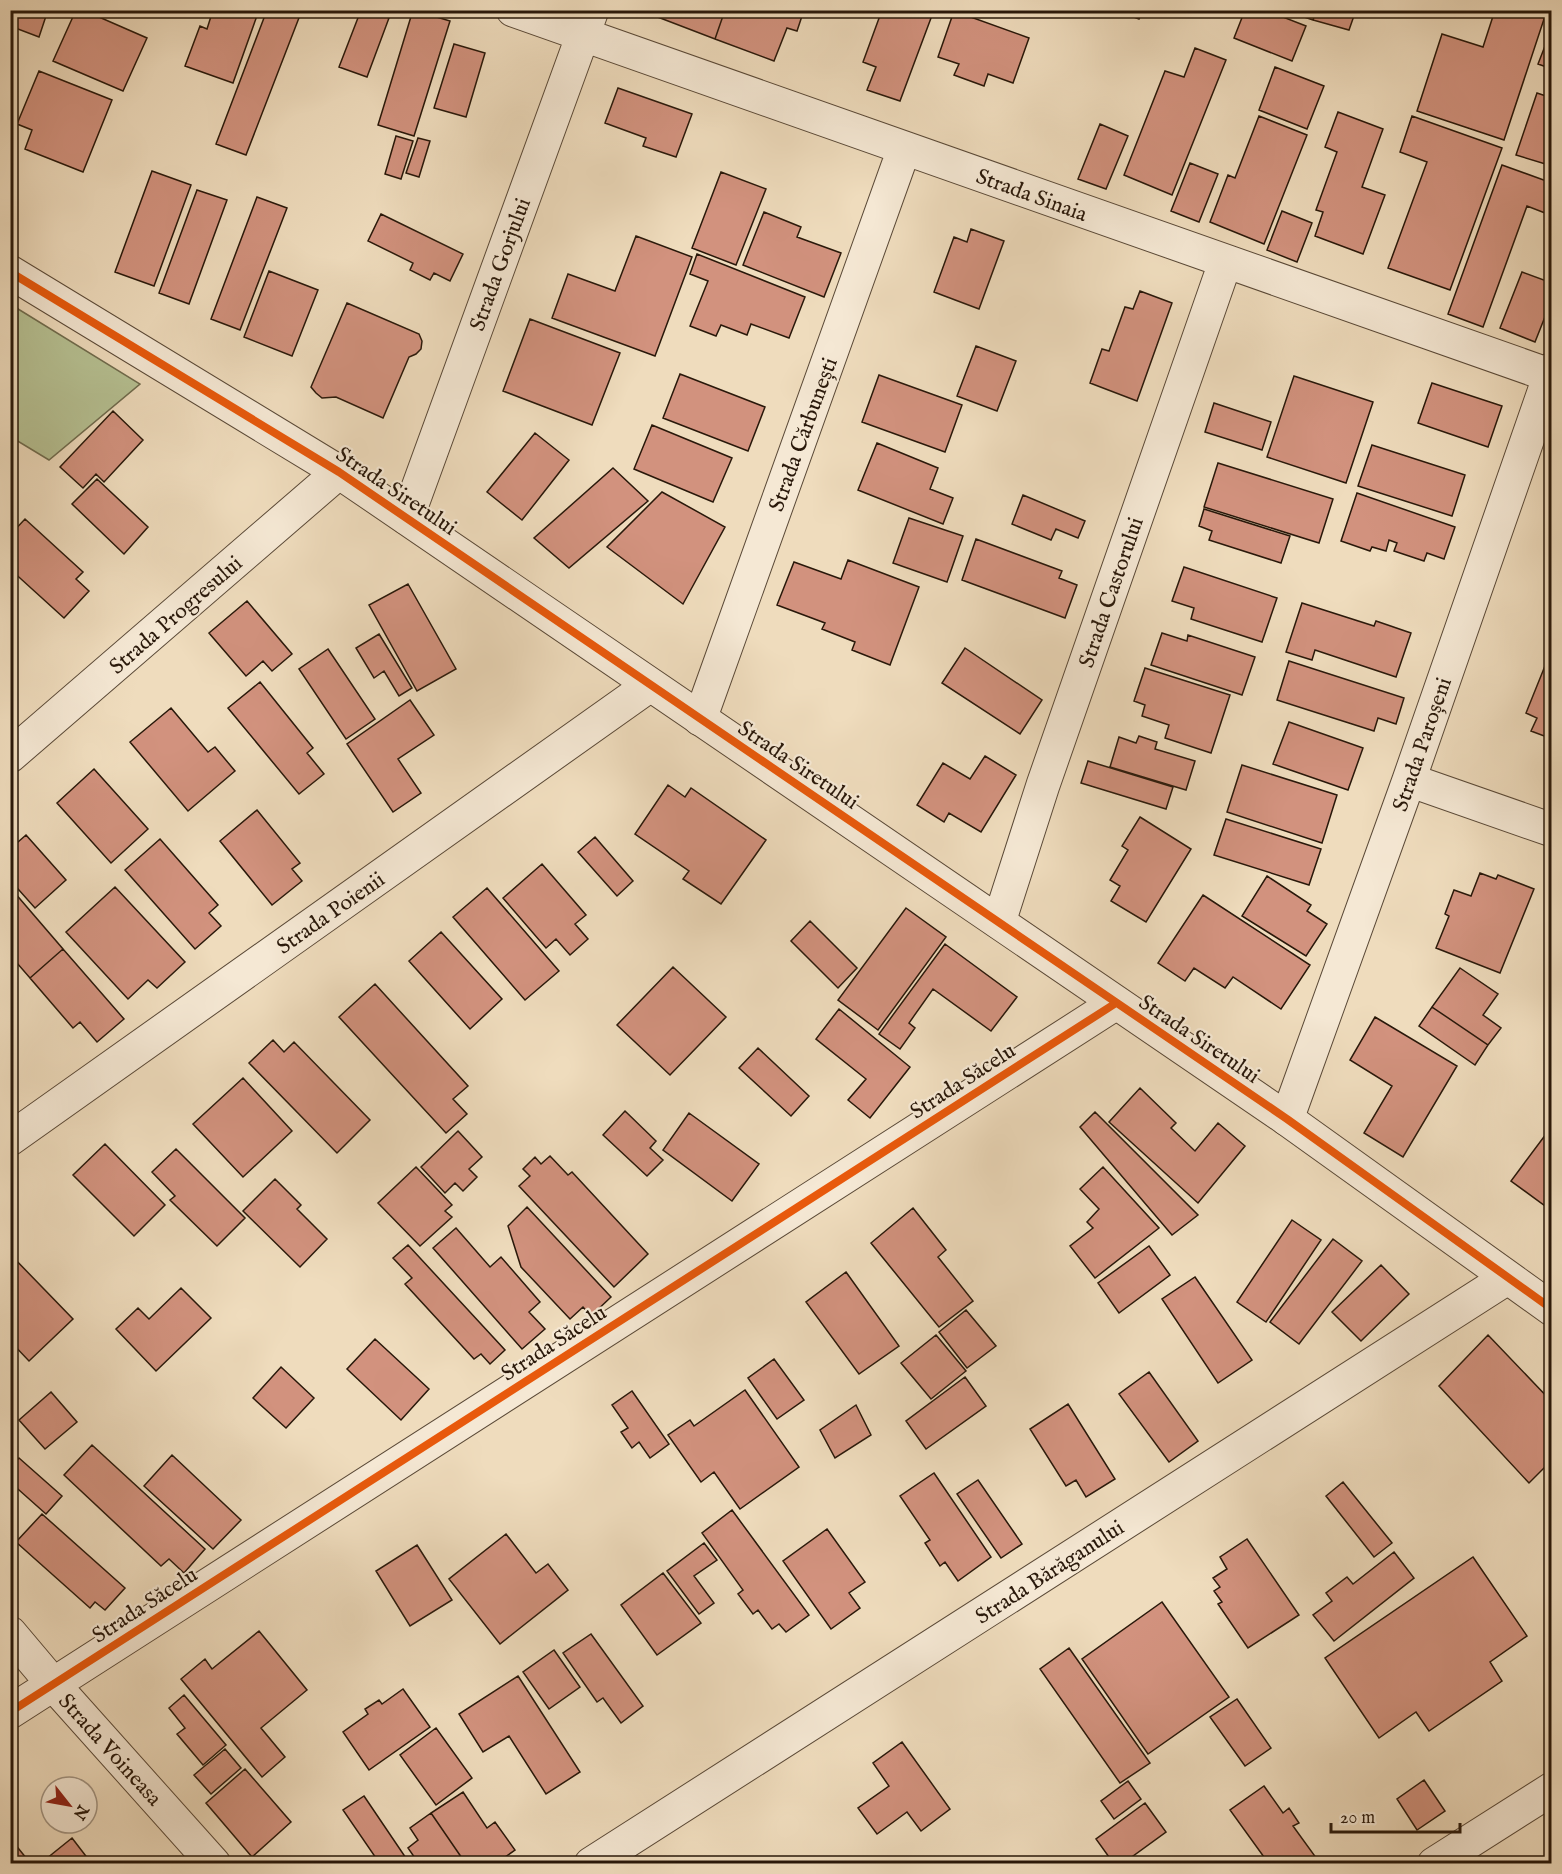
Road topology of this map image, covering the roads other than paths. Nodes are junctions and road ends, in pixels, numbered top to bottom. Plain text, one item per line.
1 (513, 10) edge
2 (588, 23) edge
3 (904, 149) junction
4 (1225, 262) junction
5 (10, 272) edge
6 (1551, 374) edge
7 (339, 472) junction
8 (406, 518) junction
9 (650, 685) junction
10 (700, 719) junction
11 (10, 756) edge
12 (1408, 780) junction
13 (1551, 830) edge
14 (999, 922) junction
15 (1116, 1003) junction
16 (1287, 1119) junction
17 (10, 1139) edge
18 (1508, 1278) junction
19 (1551, 1309) edge
20 (10, 1633) edge
21 (53, 1684) junction
22 (10, 1712) edge
23 (1551, 1789) edge
24 (214, 1863) edge
25 (591, 1863) edge
26 (1434, 1863) edge

1 - 2 street, Strada Sinaia
2 - 3 street, Strada Sinaia
2 - 8 street, Strada Gorjului
3 - 4 street, Strada Sinaia
3 - 10 street, Strada Cărbunești
4 - 6 street, Strada Sinaia
4 - 14 street, Strada Castorului
5 - 7 street, Strada Siretului
6 - 12 street, Strada Paroșeni
7 - 8 street, Strada Siretului
7 - 11 street, Strada Progresului
8 - 9 street, Strada Siretului
9 - 10 street, Strada Siretului
9 - 17 street, Strada Poienii
10 - 14 street, Strada Siretului
12 - 13 street
12 - 16 street, Strada Paroșeni
14 - 15 street, Strada Siretului
15 - 16 street, Strada Siretului
15 - 21 street, Strada Săcelu
16 - 18 street, Strada Siretului
18 - 19 street, Strada Siretului
18 - 25 street, Strada Bărăganului
20 - 21 street, Strada Voineasa
21 - 22 street, Strada Săcelu
21 - 24 street, Strada Voineasa
23 - 26 street

